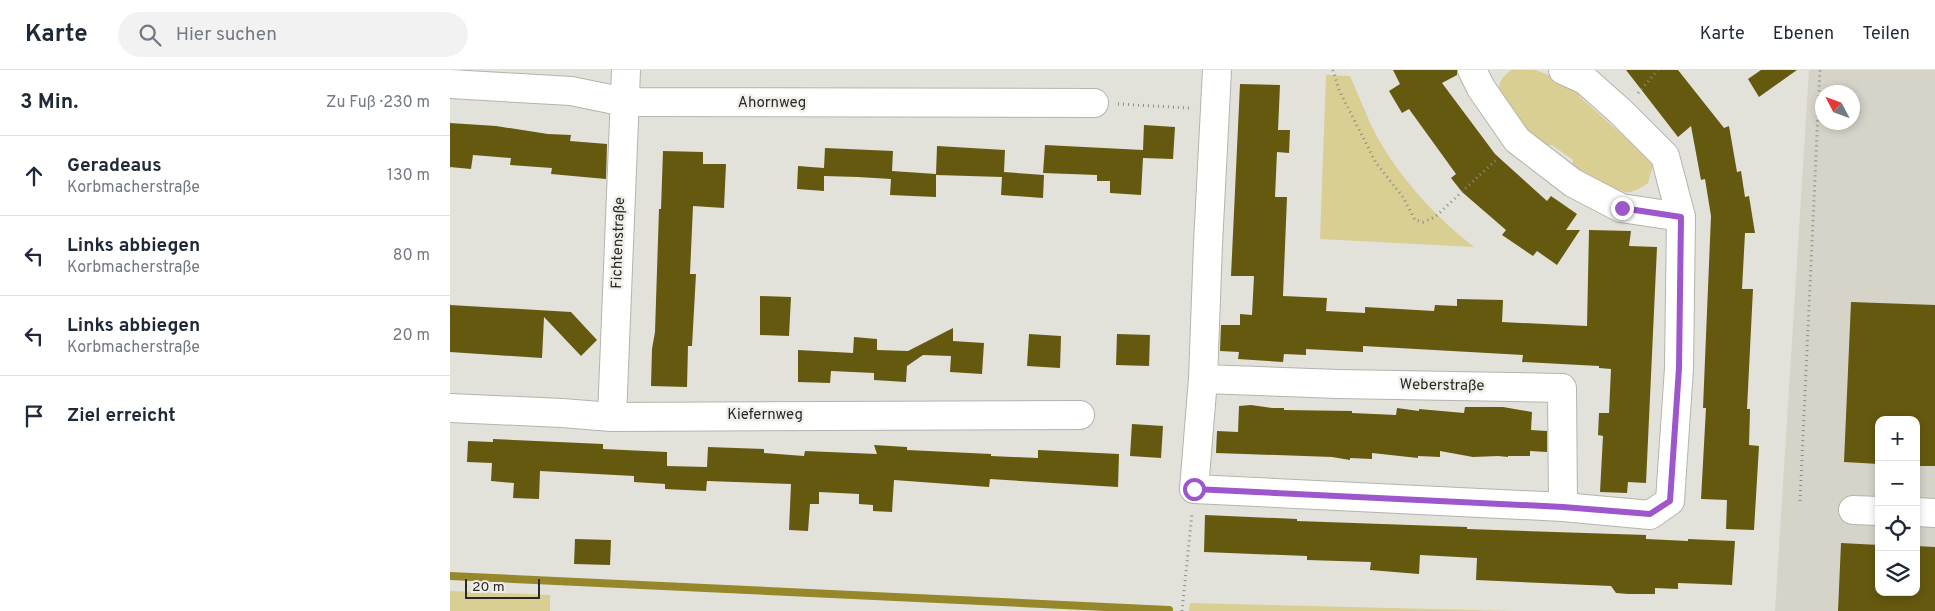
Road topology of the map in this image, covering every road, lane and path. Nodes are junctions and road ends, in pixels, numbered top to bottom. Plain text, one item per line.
1 (626, 70) edge
2 (1217, 70) edge
3 (1333, 70) edge
4 (1472, 70) edge
5 (1563, 70) edge
6 (1820, 70) edge
7 (450, 84) edge
8 (625, 102) junction
9 (1094, 102) joint
10 (1215, 110) junction
11 (1517, 140) junction
12 (1681, 217) junction
13 (1204, 379) junction
14 (450, 408) edge
15 (1080, 415) dead end
16 (612, 416) junction
17 (1194, 489) junction
18 (1800, 501) dead end
19 (1563, 507) junction
20 (1920, 512) edge
21 (1935, 513) edge
22 (1182, 611) edge

1 - 8 street, Fichtenstraße
2 - 10 street
3 - 11 path
4 - 11 street
5 - 12 street
6 - 18 path
7 - 8 street, Ahornweg
8 - 9 street, Ahornweg
8 - 16 street, Fichtenstraße
9 - 10 path
10 - 13 street
11 - 12 street
12 - 19 street
13 - 17 street
13 - 19 street, Weberstraße
14 - 16 street, Kiefernweg
15 - 16 street, Kiefernweg
17 - 19 street
17 - 22 path
20 - 21 street

